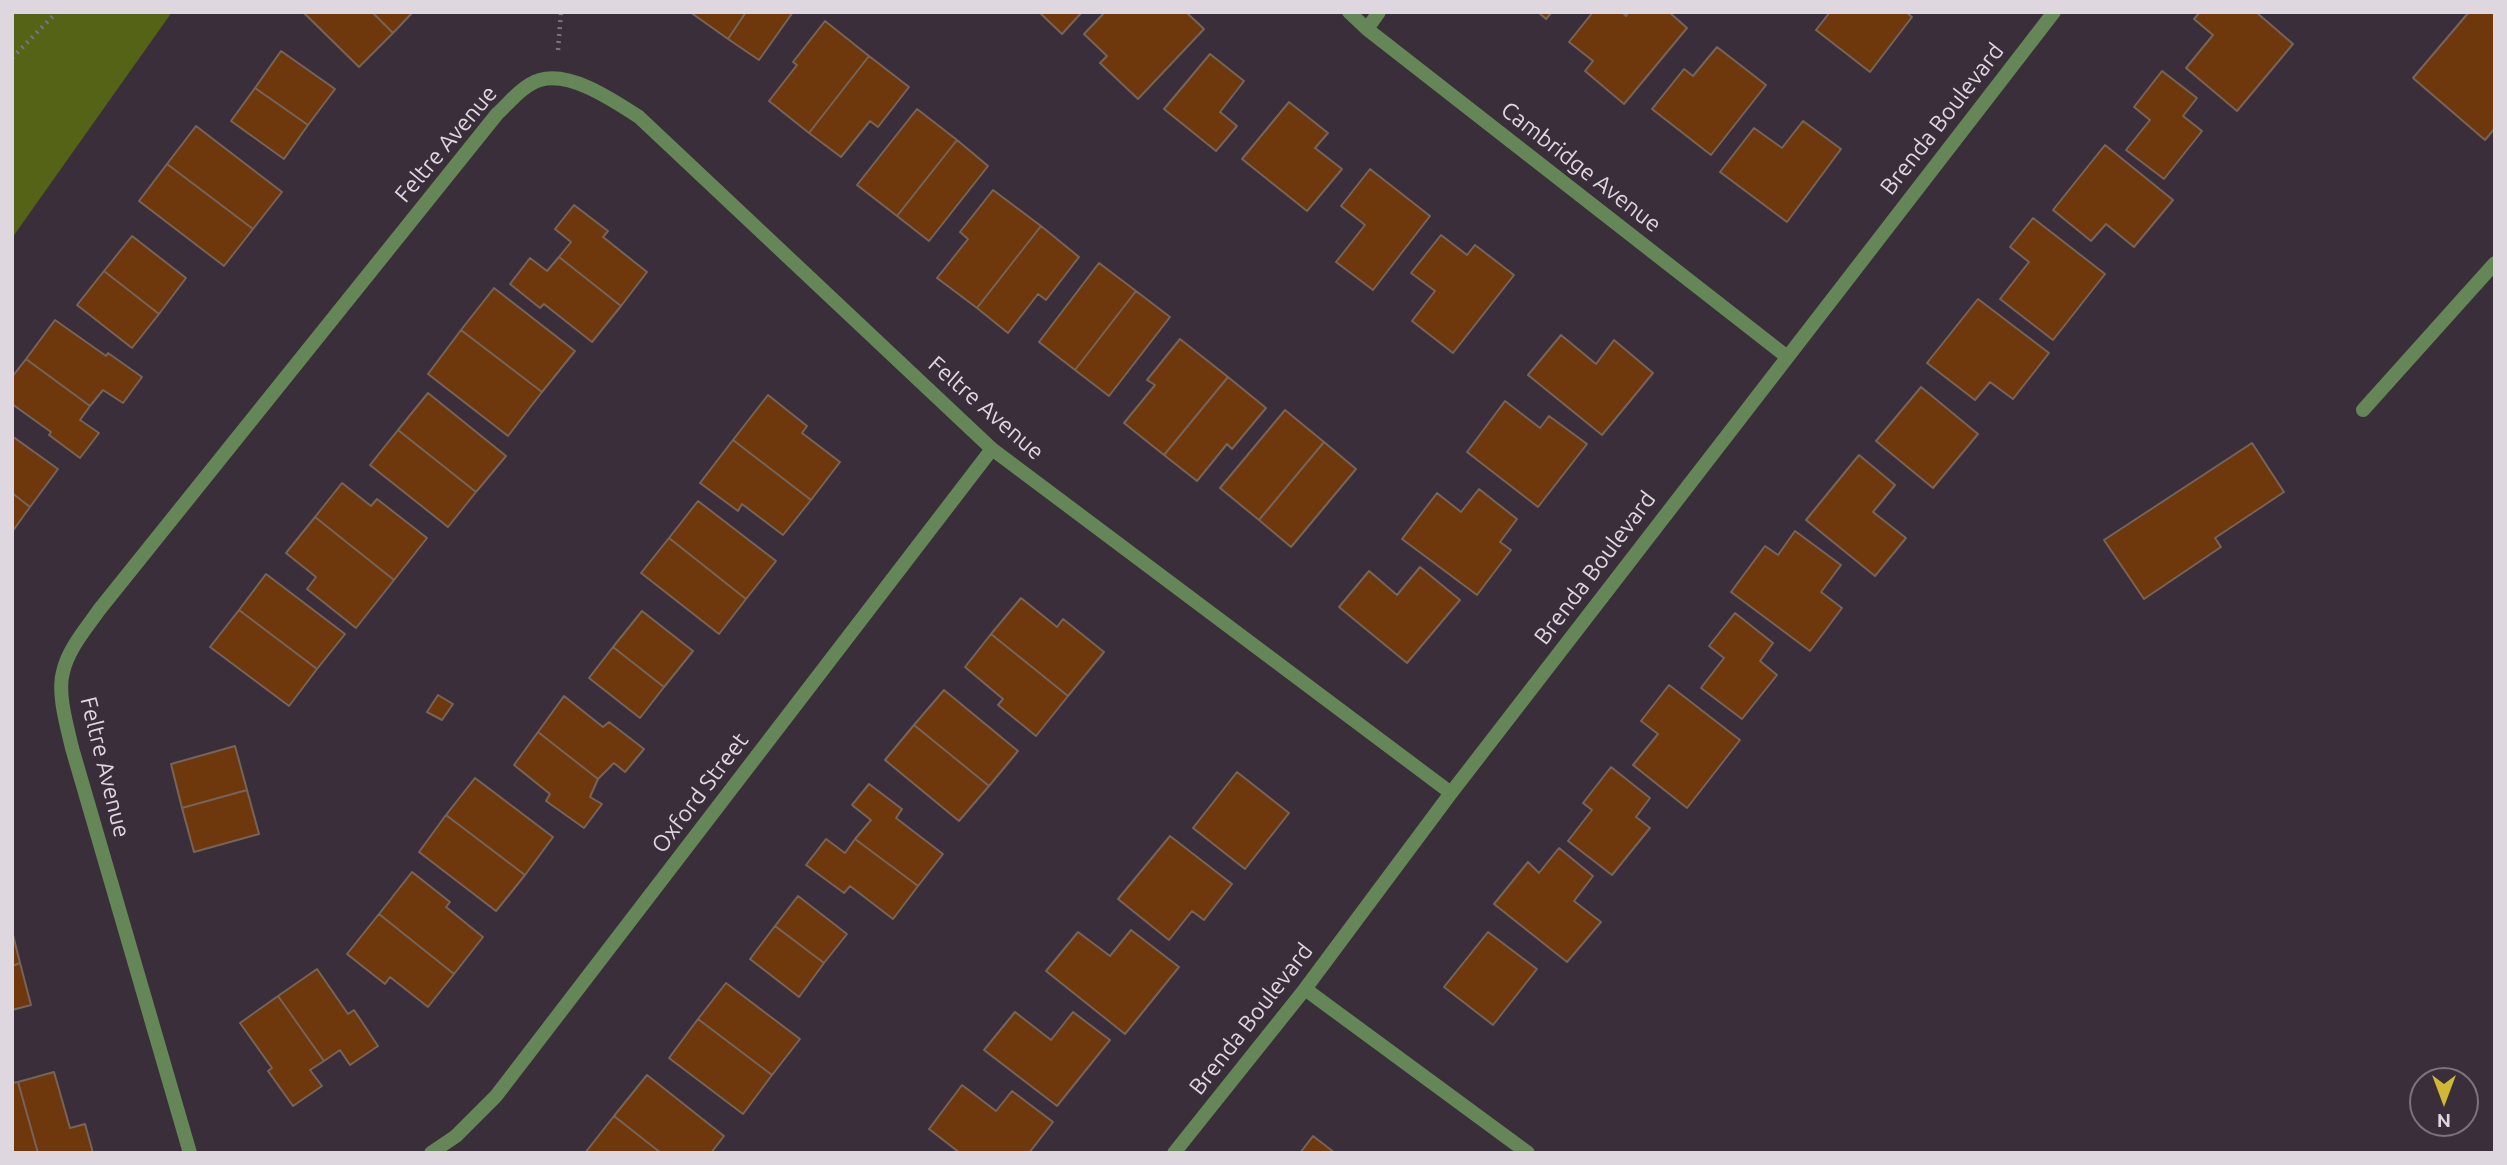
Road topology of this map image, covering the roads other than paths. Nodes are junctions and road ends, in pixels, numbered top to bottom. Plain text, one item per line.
1 (1349, 12) edge
2 (1379, 12) edge
3 (2054, 12) edge
4 (1367, 29) junction
5 (2495, 263) edge
6 (1786, 356) junction
7 (2363, 411) dead end
8 (992, 449) junction
9 (1451, 793) junction
10 (1305, 989) junction
11 (190, 1153) edge
12 (431, 1153) edge
13 (1174, 1153) edge
14 (1528, 1153) edge

1 - 4 street, Cambridge Avenue
2 - 4 street
3 - 6 street, Brenda Boulevard
4 - 6 street, Cambridge Avenue
5 - 7 street
6 - 9 street, Brenda Boulevard
8 - 9 street, Feltre Avenue
8 - 11 street, Feltre Avenue
8 - 12 street, Oxford Street
9 - 10 street, Brenda Boulevard
10 - 13 street, Brenda Boulevard
10 - 14 street

